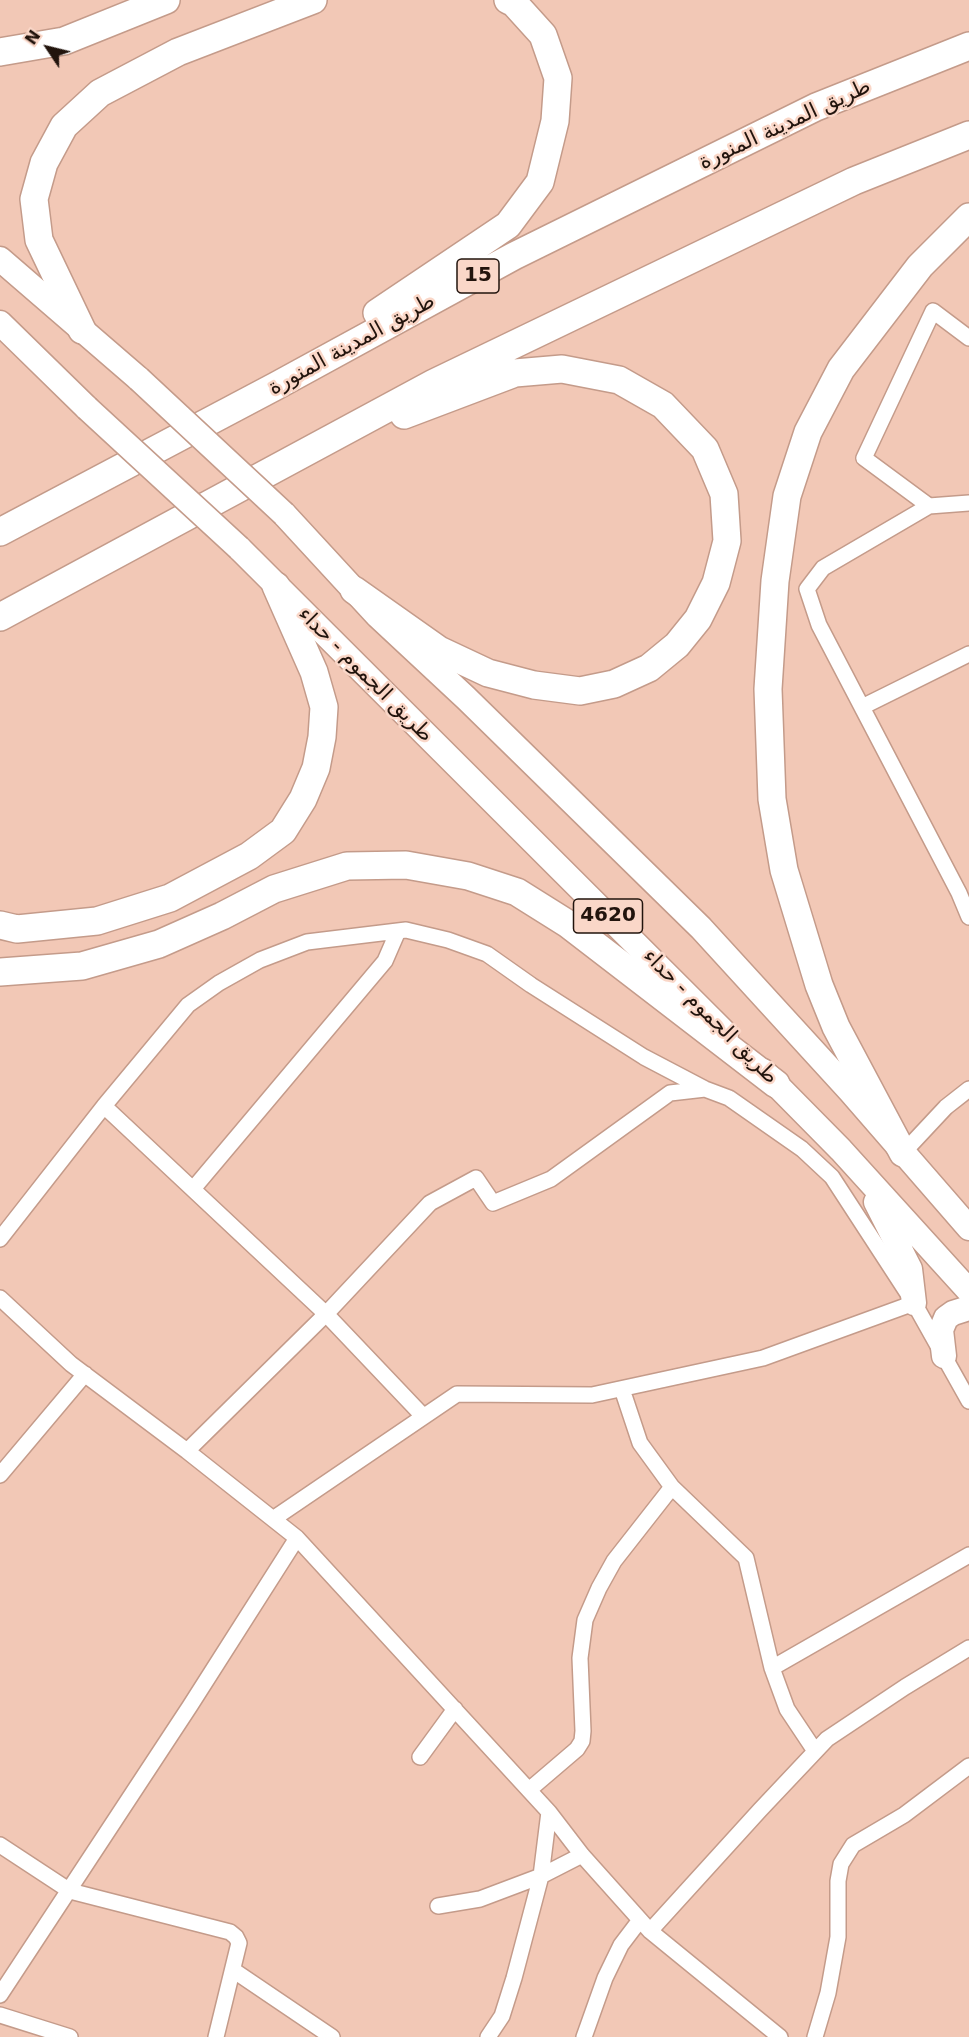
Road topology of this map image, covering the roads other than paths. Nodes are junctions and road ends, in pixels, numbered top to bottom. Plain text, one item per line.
1 (166, 0) edge
2 (313, 0) edge
3 (508, 0) edge
4 (969, 46) edge
5 (0, 52) edge
6 (969, 135) edge
7 (969, 216) edge
8 (0, 259) edge
9 (0, 323) edge
10 (82, 330) junction
11 (969, 338) edge
12 (224, 414) junction
13 (311, 450) junction
14 (969, 503) edge
15 (53, 504) junction
16 (928, 506) junction
17 (0, 524) edge
18 (0, 532) edge
19 (276, 586) junction
20 (354, 590) junction
21 (0, 617) edge
22 (969, 654) edge
23 (862, 707) junction
24 (964, 890) edge
25 (969, 917) edge
26 (0, 925) edge
27 (398, 931) junction
28 (0, 972) edge
29 (776, 1083) junction
30 (705, 1089) junction
31 (969, 1089) edge
32 (104, 1106) junction
33 (903, 1153) junction
34 (854, 1163) junction
35 (193, 1189) junction
36 (969, 1228) edge
37 (0, 1239) edge
38 (969, 1291) edge
39 (0, 1298) edge
40 (914, 1303) junction
41 (969, 1308) edge
42 (326, 1314) junction
43 (944, 1356) junction
44 (85, 1374) junction
45 (622, 1389) junction
46 (969, 1401) edge
47 (423, 1416) junction
48 (187, 1451) junction
49 (0, 1475) edge
50 (672, 1486) junction
51 (273, 1520) junction
52 (297, 1538) junction
53 (969, 1555) edge
54 (969, 1648) edge
55 (772, 1668) junction
56 (454, 1709) junction
57 (815, 1752) junction
58 (420, 1757) dead end
59 (969, 1766) edge
60 (529, 1791) junction
61 (549, 1812) junction
62 (0, 1845) edge
63 (582, 1855) junction
64 (541, 1876) junction
65 (70, 1891) junction
66 (438, 1906) dead end
67 (645, 1926) junction
68 (232, 1970) junction
69 (0, 1995) edge
70 (0, 2015) edge
71 (70, 2037) edge
72 (216, 2037) edge
73 (332, 2037) edge
74 (488, 2037) edge
75 (584, 2037) edge
76 (780, 2037) edge
77 (815, 2037) edge

1 - 5 highway
2 - 10 highway
3 - 12 highway
4 - 12 highway, طريق المدينة المنورة / 15
6 - 13 highway
7 - 33 highway
8 - 10 main road
9 - 19 main road, طريق الجموم - حداء / 4620, bridge
10 - 20 main road, 4620, bridge
11 - 16 street
12 - 15 highway, طريق المدينة المنورة / 15
13 - 20 highway
13 - 21 highway
14 - 16 street
15 - 17 highway
15 - 18 highway, طريق المدينة المنورة / 15
16 - 23 street
19 - 26 highway
19 - 29 main road, طريق الجموم - حداء / 4620
20 - 33 main road, 4620
22 - 23 street
23 - 24 street
24 - 25 street
27 - 30 street
27 - 32 street
27 - 35 street
28 - 29 highway
29 - 34 main road, طريق الجموم - حداء / 4620
30 - 40 street
30 - 42 street
31 - 33 street
32 - 35 street
32 - 37 street
33 - 36 main road, 4620
34 - 38 main road, طريق الجموم - حداء / 4620
34 - 40 main road
35 - 42 street
39 - 44 street
40 - 43 street
40 - 45 street
41 - 43 main road
42 - 47 street
42 - 48 street
43 - 46 street
44 - 48 street
44 - 49 street
45 - 47 street
45 - 50 street
47 - 51 street
48 - 51 street
50 - 55 street
50 - 60 street
51 - 52 street
52 - 56 street
52 - 65 street
53 - 55 street
54 - 57 street
55 - 57 street
56 - 58 street
56 - 60 street
57 - 67 street
59 - 77 street
60 - 61 street
61 - 63 street
61 - 64 street
62 - 65 street
63 - 64 street
63 - 67 street
64 - 66 street
64 - 74 street
65 - 68 street
65 - 69 street
67 - 75 street
67 - 76 street
68 - 72 street
68 - 73 street
70 - 71 street

